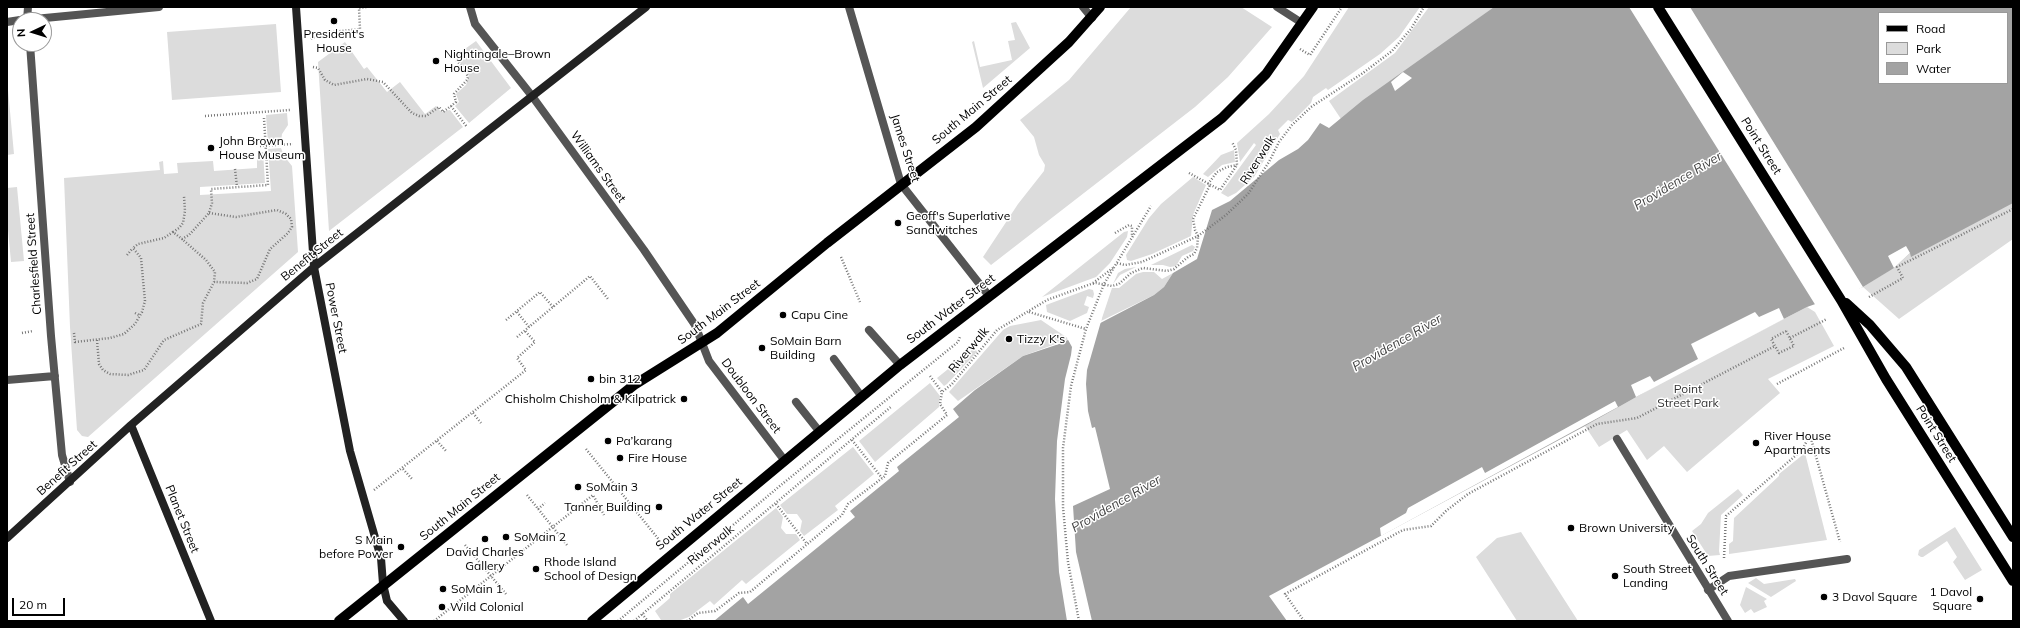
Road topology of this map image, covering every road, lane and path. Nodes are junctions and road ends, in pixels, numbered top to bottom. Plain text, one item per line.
1 (159, 7) edge
2 (296, 7) edge
3 (367, 7) edge
4 (470, 7) edge
5 (646, 7) edge
6 (849, 7) edge
7 (1083, 7) edge
8 (1100, 7) edge
9 (1277, 7) edge
10 (1313, 7) edge
11 (1342, 7) edge
12 (1424, 7) edge
13 (1658, 7) edge
14 (52, 17) edge
15 (1092, 18) junction
16 (1302, 23) junction
17 (311, 39) dead end
18 (1300, 48) dead end
19 (31, 52) edge
20 (453, 56) dead end
21 (313, 67) dead end
22 (532, 96) junction
23 (451, 106) junction
24 (290, 110) dead end
25 (205, 116) dead end
26 (264, 118) dead end
27 (467, 127) dead end
28 (1232, 142) dead end
29 (280, 145) dead end
30 (260, 146) dead end
31 (265, 146) junction
32 (1237, 165) junction
33 (235, 169) dead end
34 (1189, 173) dead end
35 (902, 184) junction
36 (1209, 184) junction
37 (237, 187) junction
38 (184, 196) dead end
39 (1150, 206) dead end
40 (2013, 209) edge
41 (209, 213) junction
42 (173, 232) junction
43 (1114, 233) dead end
44 (1198, 236) junction
45 (182, 239) junction
46 (1128, 243) junction
47 (133, 248) junction
48 (127, 255) dead end
49 (841, 257) dead end
50 (1142, 262) junction
51 (1117, 263) junction
52 (314, 267) junction
53 (1143, 268) junction
54 (214, 282) junction
55 (1091, 284) junction
56 (1104, 284) junction
57 (989, 296) junction
58 (1869, 297) dead end
59 (608, 299) dead end
60 (1841, 300) junction
61 (860, 302) dead end
62 (553, 307) junction
63 (517, 312) junction
64 (1029, 312) junction
65 (135, 313) dead end
66 (139, 315) dead end
67 (1827, 319) dead end
68 (506, 320) dead end
69 (529, 327) junction
70 (525, 330) junction
71 (869, 330) dead end
72 (1086, 330) junction
73 (33, 331) dead end
74 (22, 332) dead end
75 (74, 333) dead end
76 (961, 334) dead end
77 (517, 336) dead end
78 (1790, 338) junction
79 (97, 340) junction
80 (702, 344) junction
81 (1775, 346) junction
82 (1844, 348) dead end
83 (834, 359) dead end
84 (900, 364) junction
85 (55, 376) junction
86 (930, 376) dead end
87 (7, 380) edge
88 (1777, 384) dead end
89 (942, 392) junction
90 (862, 397) junction
91 (796, 402) dead end
92 (892, 406) dead end
93 (473, 413) junction
94 (481, 423) dead end
95 (132, 426) junction
96 (819, 431) junction
97 (1616, 439) dead end
98 (852, 440) junction
99 (437, 441) junction
100 (586, 449) dead end
101 (446, 451) dead end
102 (784, 461) junction
103 (403, 469) junction
104 (882, 478) junction
105 (412, 479) dead end
106 (70, 482) junction
107 (372, 491) dead end
108 (527, 495) dead end
109 (545, 503) dead end
110 (776, 504) junction
111 (538, 509) junction
112 (604, 515) dead end
113 (553, 527) junction
114 (7, 538) edge
115 (2013, 538) edge
116 (660, 541) dead end
117 (1840, 542) dead end
118 (465, 544) dead end
119 (807, 544) junction
120 (568, 545) dead end
121 (1724, 558) dead end
122 (1847, 559) dead end
123 (490, 577) junction
124 (2013, 581) edge
125 (383, 584) junction
126 (1708, 590) junction
127 (506, 594) dead end
128 (642, 614) junction
129 (211, 621) edge
130 (340, 621) edge
131 (404, 621) edge
132 (434, 621) edge
133 (592, 621) edge
134 (618, 621) edge
135 (634, 621) edge
136 (648, 621) edge
137 (687, 621) edge
138 (1079, 621) edge
139 (1304, 621) edge
140 (1728, 621) edge

1 - 14 street
2 - 52 street, Power Street
3 - 17 path
4 - 22 street, Williams Street
5 - 22 street, Benefit Street
6 - 35 street, James Street
7 - 15 street
8 - 15 main road, South Main Street
9 - 16 street
10 - 16 main road, South Water Street
11 - 18 path
12 - 44 path, Riverwalk
13 - 60 main road, Point Street
15 - 35 main road, South Main Street
16 - 57 main road, South Water Street
19 - 85 street, Charlesfield Street
20 - 23 path
21 - 23 path
22 - 52 street, Benefit Street
22 - 80 street, Williams Street
23 - 27 path
24 - 25 path
26 - 31 path
28 - 32 path
29 - 31 path
30 - 31 path
31 - 37 path
32 - 36 path
32 - 36 path
33 - 37 path
34 - 36 path
35 - 57 street, James Street
35 - 80 main road, South Main Street
36 - 44 path
37 - 41 path
38 - 42 path
39 - 46 path
40 - 58 path
41 - 45 path
41 - 54 path
42 - 45 path
42 - 47 path
43 - 46 path
44 - 50 path, Riverwalk
44 - 53 path
45 - 54 path
46 - 51 path
47 - 48 path
47 - 79 path
49 - 61 path
50 - 51 path, Riverwalk
50 - 53 path
51 - 55 path
51 - 56 path
52 - 95 street, Benefit Street
52 - 125 street, Power Street
53 - 56 path, Riverwalk
54 - 79 path
55 - 56 path, Riverwalk
55 - 64 path, Riverwalk
56 - 72 path
57 - 84 main road, South Water Street
59 - 62 path
60 - 115 main road, Point Street
60 - 124 main road, Point Street
62 - 63 path
62 - 69 path
63 - 68 path
63 - 69 path
64 - 72 path
64 - 89 path, Riverwalk
65 - 66 path
67 - 78 path
69 - 70 path
70 - 77 path
70 - 93 path
71 - 84 street
72 - 138 path
73 - 74 path
75 - 79 path
76 - 134 path
78 - 81 path
78 - 81 path
80 - 102 street, Doubloon Street
80 - 125 main road, South Main Street
81 - 139 path
82 - 88 path
83 - 90 street
84 - 90 main road, South Water Street
85 - 87 street
85 - 106 street, Charlesfield Street
86 - 89 path
89 - 104 path
90 - 96 main road, South Water Street
91 - 96 street
92 - 98 path, Riverwalk
93 - 94 path
93 - 99 path
95 - 106 street, Benefit Street
95 - 129 street, Planet Street
96 - 102 main road, South Water Street
97 - 126 street, South Street
98 - 104 path
98 - 110 path, Riverwalk
99 - 101 path
99 - 103 path
100 - 116 path
102 - 133 main road, South Water Street
103 - 105 path
103 - 107 path
104 - 119 path
106 - 114 street, Benefit Street
108 - 111 path
109 - 111 path
110 - 119 path
110 - 128 path, Riverwalk
111 - 113 path
112 - 113 path
113 - 120 path
113 - 123 path
117 - 121 path
118 - 123 path
119 - 137 path
122 - 126 street
123 - 127 path
123 - 132 path
125 - 130 main road, South Main Street
125 - 131 street, Power Street
126 - 140 street, South Street
128 - 135 path, Riverwalk
128 - 136 path

